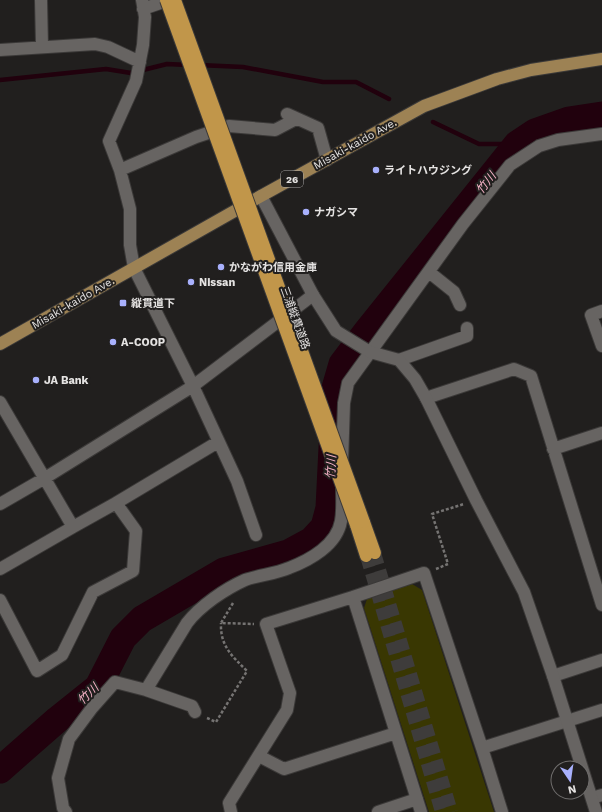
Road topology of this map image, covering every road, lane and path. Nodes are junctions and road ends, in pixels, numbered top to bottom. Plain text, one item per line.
1 (42, 0) edge
2 (166, 0) edge
3 (169, 0) edge
4 (175, 0) edge
5 (143, 4) edge
6 (42, 46) junction
7 (0, 50) edge
8 (602, 59) edge
9 (140, 62) junction
10 (602, 134) edge
11 (327, 160) junction
12 (120, 170) junction
13 (261, 196) junction
14 (134, 268) junction
15 (429, 272) junction
16 (313, 295) junction
17 (460, 305) dead end
18 (602, 311) edge
19 (467, 328) dead end
20 (0, 344) edge
21 (602, 346) edge
22 (370, 352) junction
23 (399, 360) junction
24 (193, 386) junction
25 (426, 398) junction
26 (0, 402) edge
27 (602, 433) edge
28 (218, 442) junction
29 (553, 449) junction
30 (45, 478) junction
31 (476, 500) junction
32 (116, 503) junction
33 (0, 504) edge
34 (360, 524) junction
35 (73, 527) junction
36 (256, 535) dead end
37 (371, 555) tunnel mouth
38 (0, 569) edge
39 (424, 573) junction
40 (246, 580) junction
41 (353, 597) junction
42 (0, 600) edge
43 (602, 605) edge
44 (221, 623) junction
45 (266, 624) junction
46 (602, 660) edge
47 (553, 676) junction
48 (146, 690) junction
49 (602, 710) edge
50 (195, 712) dead end
51 (567, 721) junction
52 (216, 722) dead end
53 (396, 733) junction
54 (482, 748) junction
55 (258, 756) junction
56 (597, 797) edge
57 (417, 799) junction
58 (66, 812) edge
59 (231, 812) edge
60 (378, 812) edge
61 (421, 812) edge
62 (502, 812) edge
63 (596, 812) edge

1 - 6 street
2 - 34 highway, 三浦縦貫道路, bridge
3 - 5 street
4 - 34 highway, 三浦縦貫道路, bridge
5 - 9 street
6 - 7 street
6 - 9 street
8 - 11 main road, Misaki-kaido Ave. / 26
9 - 12 street
10 - 15 street
11 - 12 street
11 - 13 main road, Misaki-kaido Ave. / 26
12 - 14 street
13 - 14 main road, Misaki-kaido Ave. / 26
13 - 16 street
14 - 20 main road, Misaki-kaido Ave. / 26
14 - 24 street
15 - 17 street
15 - 22 street
16 - 22 street
16 - 24 street
18 - 21 street
19 - 23 street
22 - 23 street
22 - 40 street
23 - 25 street
24 - 28 street
24 - 30 street
25 - 29 street
25 - 31 street
26 - 30 street
27 - 29 street
28 - 32 street
28 - 36 street
29 - 43 street
30 - 33 street
30 - 35 street
31 - 39 path
31 - 47 street
32 - 35 street
32 - 42 street
34 - 37 highway, 三浦縦貫道路
35 - 38 street
39 - 41 street
39 - 54 street
40 - 44 path
40 - 48 street
41 - 45 street
41 - 53 street
44 - 45 path
44 - 52 path
45 - 55 street
46 - 47 street
47 - 51 street
48 - 50 street
48 - 58 street
49 - 51 street
51 - 54 street
51 - 56 street
53 - 55 street
53 - 57 street
54 - 62 street
55 - 59 street
56 - 63 street
57 - 60 street
57 - 61 street

